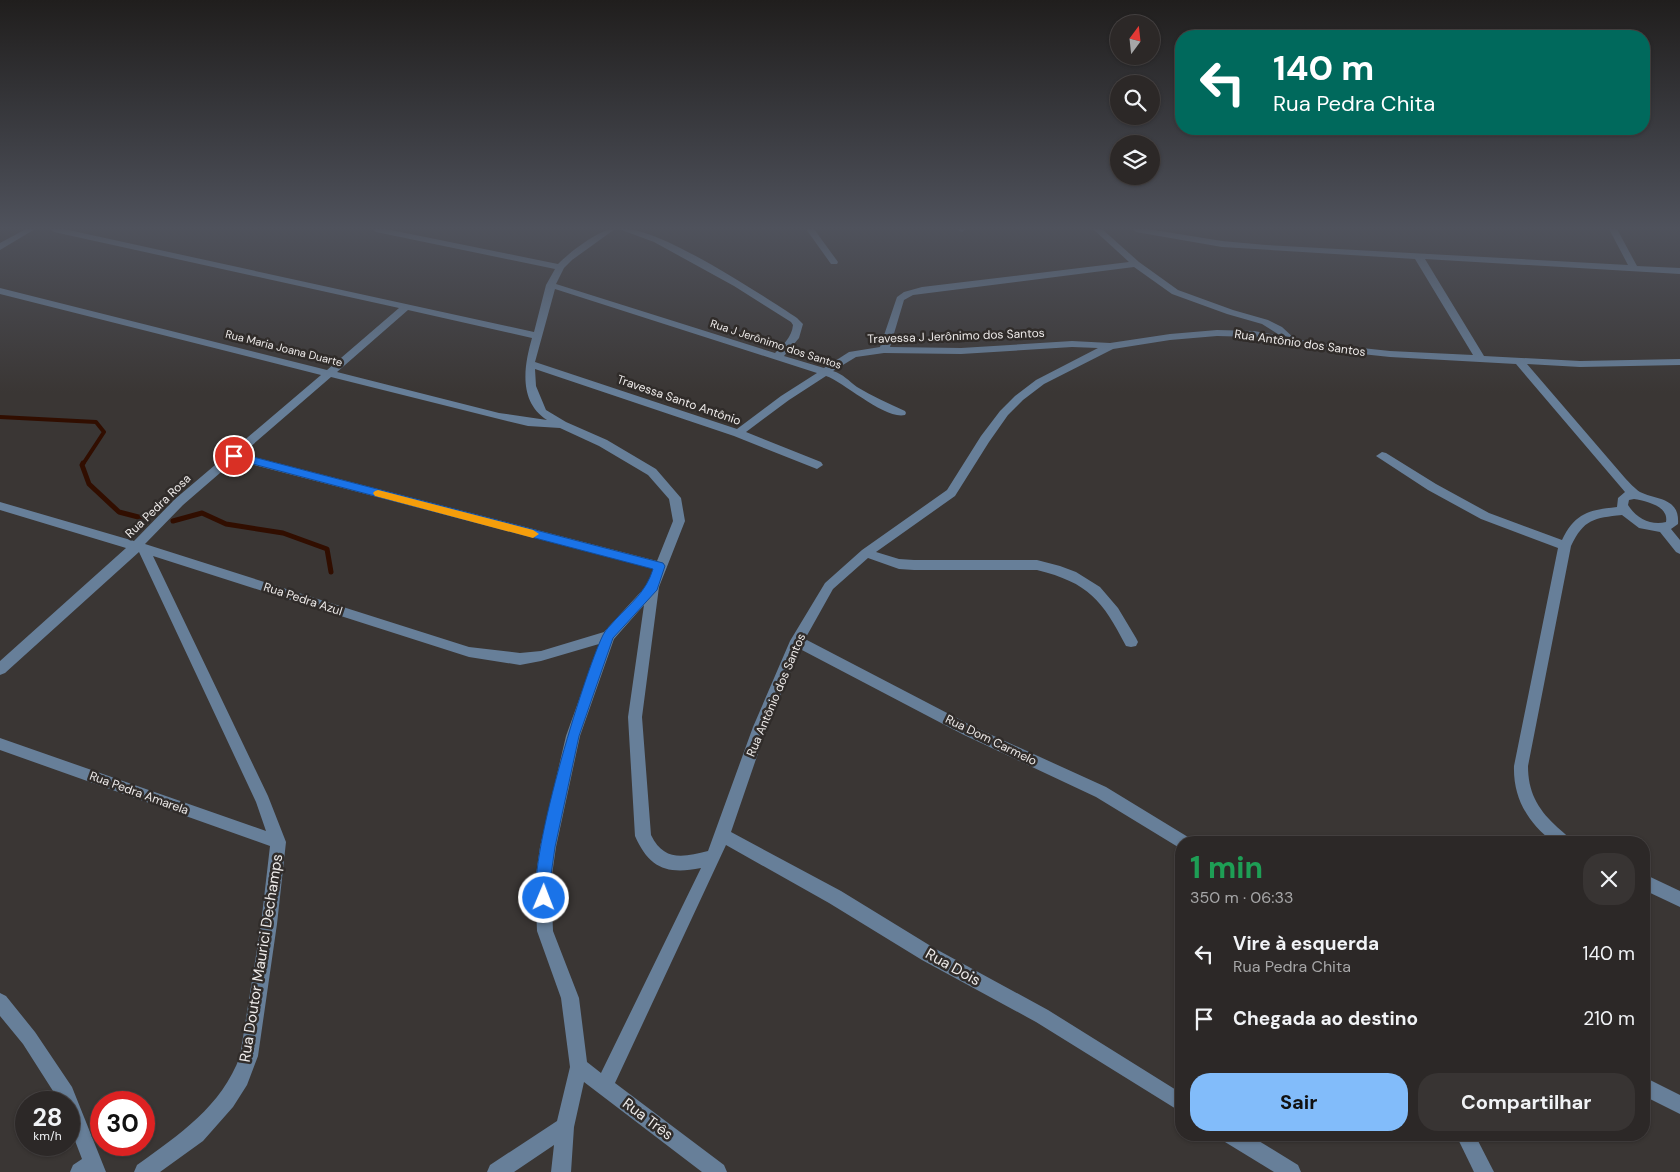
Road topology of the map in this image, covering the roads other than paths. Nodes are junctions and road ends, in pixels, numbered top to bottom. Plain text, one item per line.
1 (302, 284) edge
2 (736, 284) edge
3 (969, 284) edge
4 (1163, 284) edge
5 (1435, 284) edge
6 (552, 285) joint
7 (0, 291) edge
8 (406, 307) junction
9 (538, 336) junction
10 (1291, 340) junction
11 (1110, 346) junction
12 (884, 350) junction
13 (777, 357) junction
14 (1480, 358) junction
15 (1519, 361) junction
16 (1680, 362) edge
17 (530, 364) junction
18 (330, 372) junction
19 (824, 372) junction
20 (901, 413) dead end
21 (562, 426) junction
22 (738, 433) junction
23 (234, 456) junction
24 (1382, 456) dead end
25 (817, 465) dead end
26 (1636, 495) junction
27 (0, 506) edge
28 (1624, 510) junction
29 (1676, 515) edge
30 (1663, 528) junction
31 (1565, 546) junction
32 (140, 548) junction
33 (1680, 549) edge
34 (866, 553) junction
35 (660, 566) junction
36 (653, 587) junction
37 (608, 636) junction
38 (797, 641) junction
39 (1131, 642) dead end
40 (0, 669) edge
41 (0, 744) edge
42 (722, 835) junction
43 (1556, 836) edge
44 (1175, 837) edge
45 (278, 842) junction
46 (714, 857) junction
47 (1650, 885) edge
48 (1680, 899) edge
49 (0, 1002) edge
50 (579, 1067) junction
51 (604, 1086) junction
52 (1650, 1089) edge
53 (1175, 1099) edge
54 (1680, 1105) edge
55 (565, 1127) junction
56 (1242, 1141) edge
57 (1468, 1141) edge
58 (90, 1169) edge
59 (144, 1172) edge
60 (497, 1172) edge
61 (561, 1172) edge
62 (717, 1172) edge
63 (1291, 1172) edge
64 (1484, 1172) edge

1 - 8 street
2 - 13 street
3 - 12 street
4 - 10 street
5 - 14 street
6 - 9 street
6 - 13 street, Rua J Jerônimo dos Santos
7 - 18 street, Rua Maria Joana Duarte
8 - 9 street
8 - 18 street, Rua Pedra Rosa
9 - 17 street
10 - 11 street, Rua Antônio dos Santos
10 - 14 street, Rua Antônio dos Santos
11 - 12 street, Travessa J Jerônimo dos Santos
11 - 34 street, Rua Antônio dos Santos
12 - 19 street, Travessa J Jerônimo dos Santos
13 - 19 street, Rua J Jerônimo dos Santos
14 - 15 street, Rua Antônio dos Santos
15 - 16 street, Rua Antônio dos Santos
15 - 26 street
17 - 21 street
17 - 22 street, Travessa Santo Antônio
18 - 21 street, Rua Maria Joana Duarte
18 - 23 street, Rua Pedra Rosa
19 - 20 street, Rua J Jerônimo dos Santos
19 - 22 street, Travessa J Jerônimo dos Santos
21 - 35 street
22 - 25 street, Travessa Santo Antônio
23 - 32 street, Rua Pedra Rosa
23 - 35 street
24 - 31 street
26 - 28 street
26 - 29 street
27 - 32 street, Rua Pedra Azul
28 - 30 street
28 - 31 street
29 - 30 street
30 - 33 street
31 - 43 street
32 - 37 street, Rua Pedra Azul
32 - 40 street, Rua Pedra Rosa
32 - 45 street, Rua Doutor Maurici Dechamps
34 - 38 street, Rua Antônio dos Santos
34 - 39 street
35 - 36 street
36 - 37 street
36 - 46 street
37 - 50 street
38 - 42 street, Rua Antônio dos Santos
38 - 44 street, Rua Dom Carmelo
41 - 45 street, Rua Pedra Amarela
42 - 46 street, Rua Antônio dos Santos
42 - 53 street, Rua Dois
45 - 59 street, Rua Doutor Maurici Dechamps
46 - 51 street, Rua Antônio dos Santos
47 - 48 street
49 - 58 street
50 - 51 street, Rua Três
50 - 55 street
51 - 62 street, Rua Três
52 - 54 street
55 - 60 street
55 - 61 street
56 - 63 street
57 - 64 street

